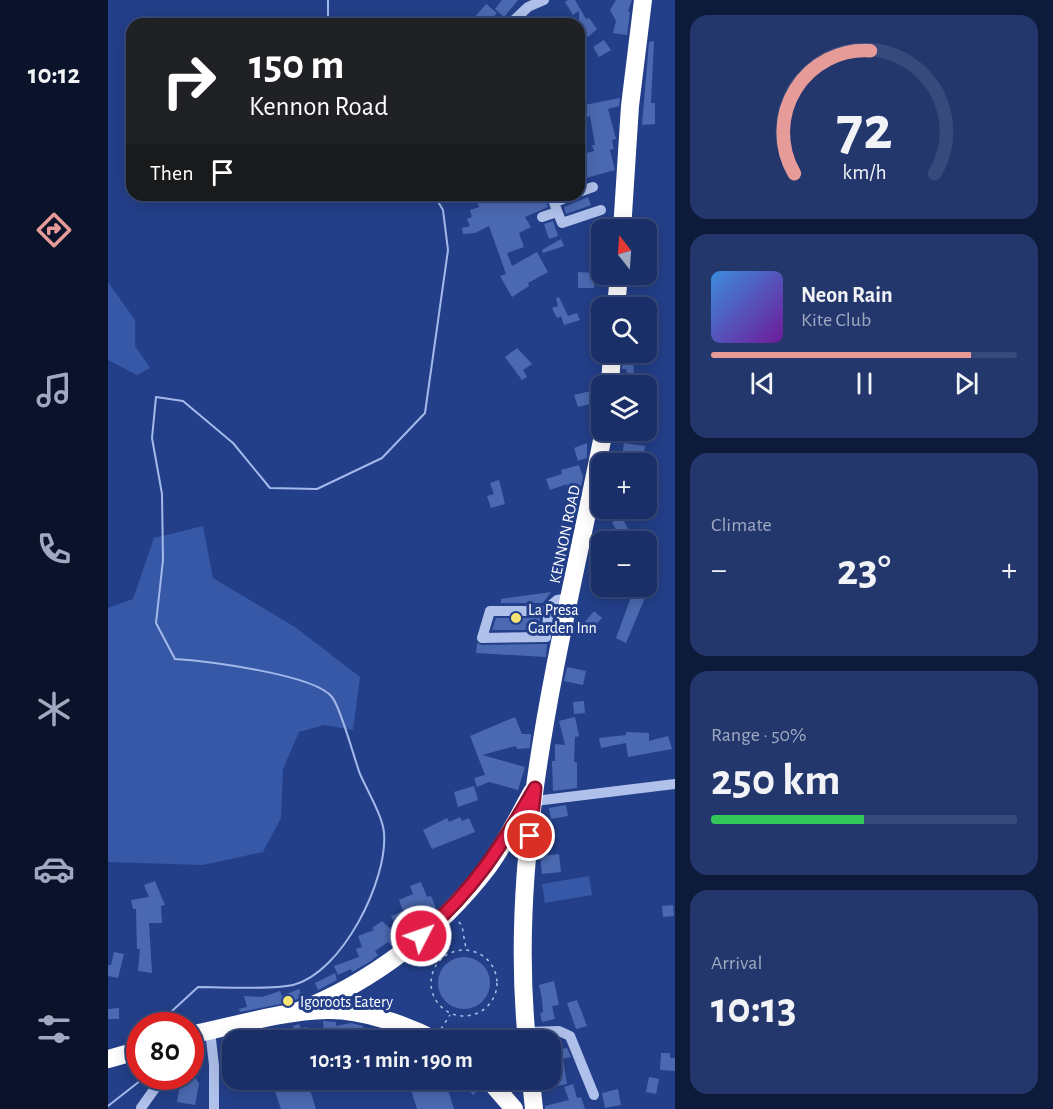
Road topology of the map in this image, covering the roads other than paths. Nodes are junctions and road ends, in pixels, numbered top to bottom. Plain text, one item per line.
1 (544, 0) edge
2 (643, 0) edge
3 (516, 18) edge
4 (593, 187) dead end
5 (585, 190) edge
6 (558, 201) edge
7 (601, 210) dead end
8 (557, 212) junction
9 (542, 217) dead end
10 (623, 219) edge
11 (602, 441) edge
12 (570, 598) junction
13 (547, 611) junction
14 (675, 784) edge
15 (535, 794) junction
16 (296, 1012) junction
17 (412, 1030) edge
18 (527, 1030) edge
19 (210, 1031) junction
20 (204, 1032) edge
21 (561, 1032) edge
22 (126, 1054) edge
23 (108, 1059) edge
24 (154, 1090) edge
25 (498, 1090) edge
26 (532, 1090) edge
27 (594, 1095) dead end
28 (141, 1108) edge
29 (213, 1109) edge
30 (514, 1109) edge
31 (534, 1109) edge

1 - 3 street
2 - 10 highway
4 - 5 street
6 - 8 street
7 - 8 street
8 - 9 street
11 - 12 highway, KENNON ROAD
12 - 13 street
12 - 15 highway, KENNON ROAD
13 - 13 street
14 - 15 street
15 - 16 highway, KENNON ROAD
15 - 18 highway, KENNON ROAD
16 - 17 highway
16 - 19 highway
19 - 20 highway
19 - 29 street
21 - 27 street
22 - 23 highway
24 - 28 street
25 - 30 highway
26 - 31 highway

